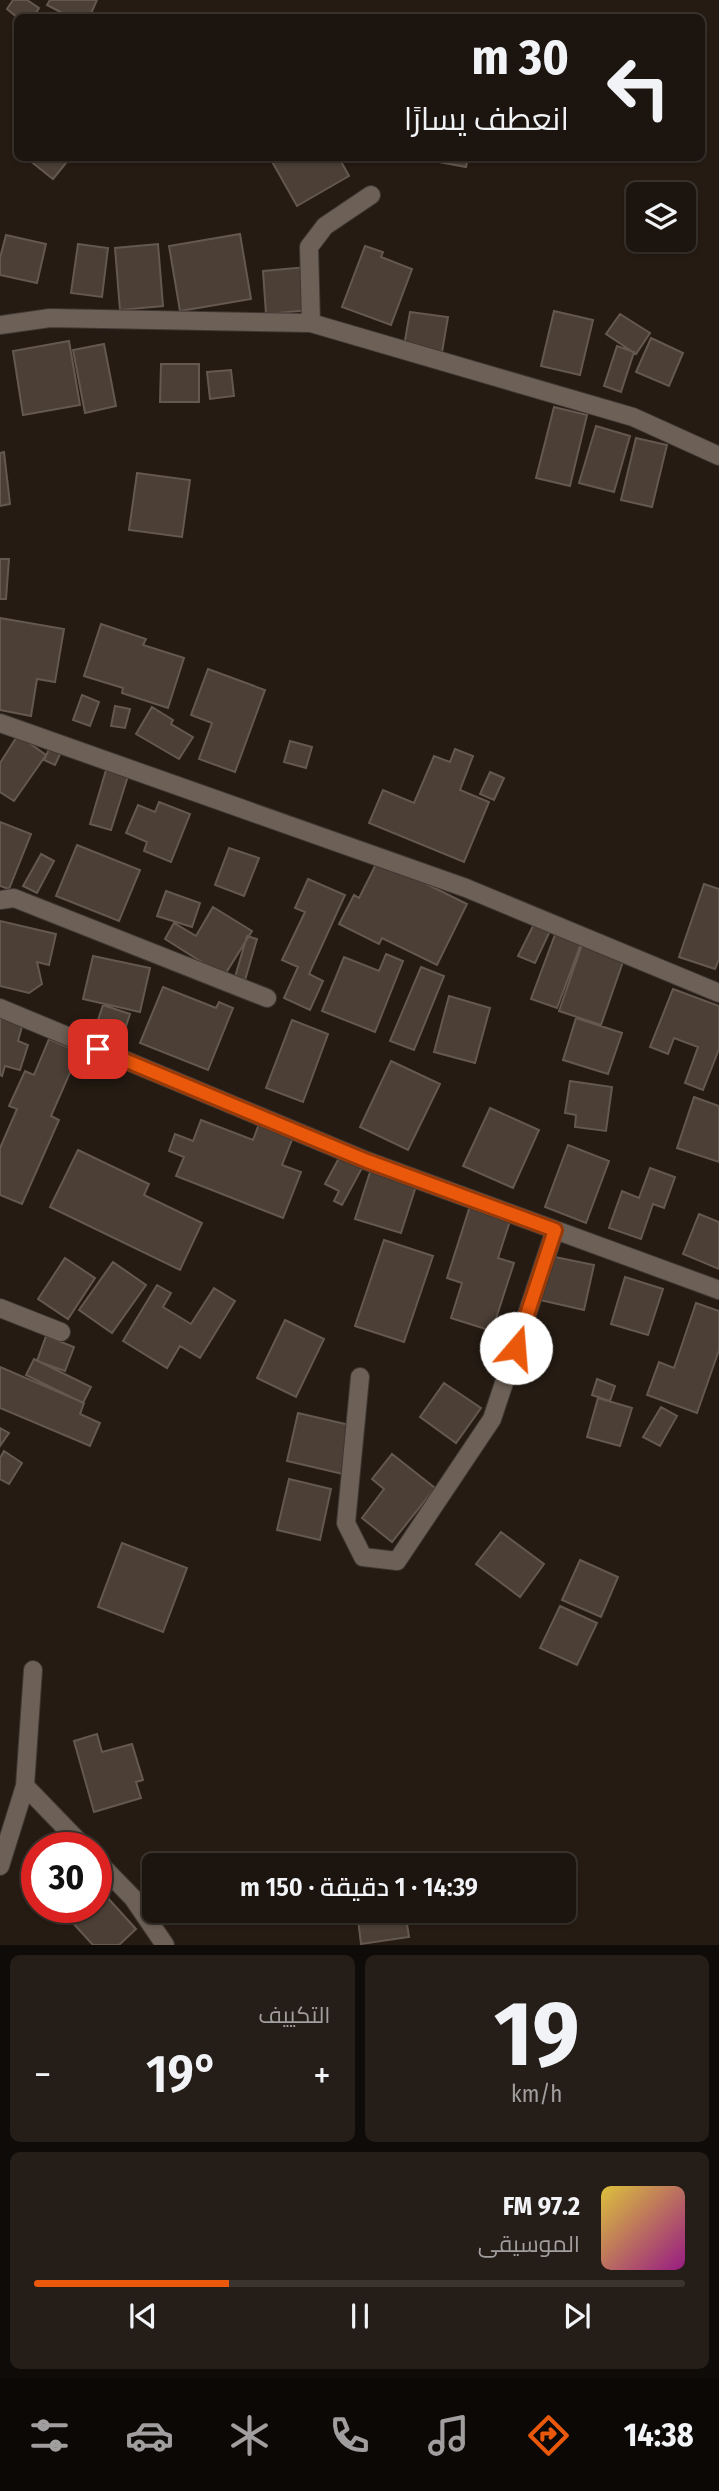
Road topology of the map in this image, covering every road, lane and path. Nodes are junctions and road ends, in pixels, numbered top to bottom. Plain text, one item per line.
1 (371, 195) dead end
2 (311, 323) junction
3 (0, 326) edge
4 (719, 456) edge
5 (0, 723) edge
6 (0, 900) edge
7 (719, 993) edge
8 (267, 998) dead end
9 (0, 1008) edge
10 (555, 1230) junction
11 (719, 1290) edge
12 (0, 1308) edge
13 (61, 1332) dead end
14 (360, 1377) dead end
15 (33, 1670) dead end
16 (25, 1786) junction
17 (70, 1832) edge
18 (3, 1841) edge
19 (0, 1866) edge
20 (112, 1877) edge
21 (165, 1945) edge

1 - 2 street
2 - 3 street
2 - 4 street
5 - 7 street
6 - 8 street
9 - 10 street
10 - 11 street
10 - 14 street
12 - 13 street
15 - 16 street
16 - 17 street
16 - 18 street
18 - 19 street
20 - 21 street

